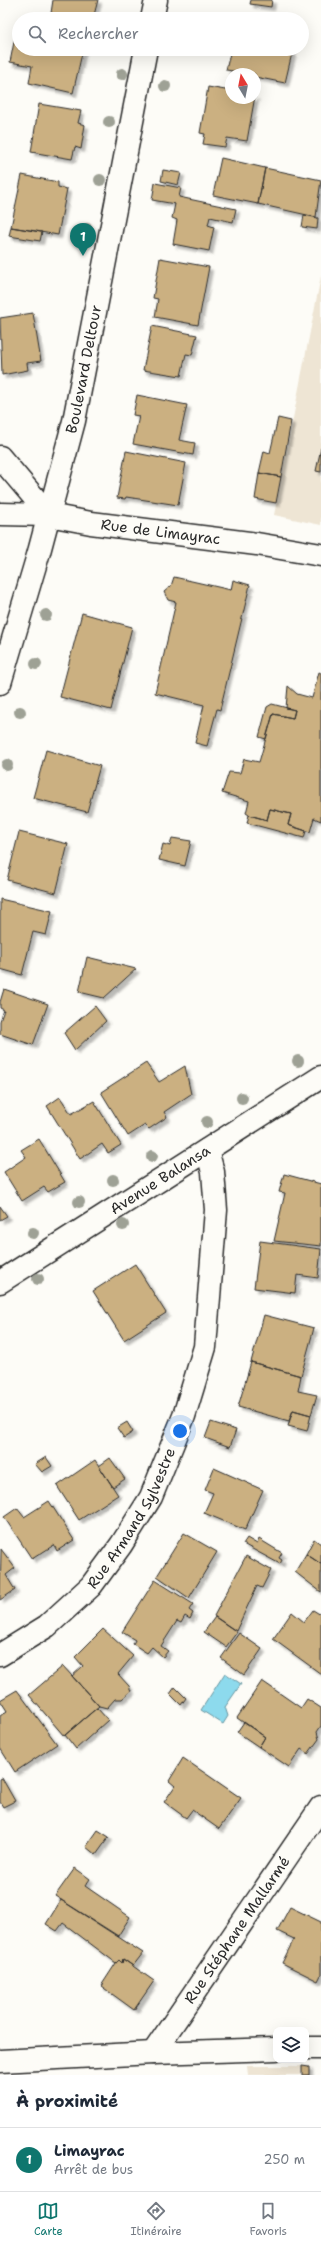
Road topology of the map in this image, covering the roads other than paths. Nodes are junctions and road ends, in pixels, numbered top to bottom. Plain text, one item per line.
1 (156, 0) edge
2 (153, 12) edge
3 (145, 56) edge
4 (0, 457) edge
5 (0, 514) edge
6 (49, 515) junction
7 (321, 555) edge
8 (0, 683) edge
9 (321, 1076) edge
10 (207, 1150) junction
11 (0, 1282) edge
12 (0, 1655) edge
13 (321, 1807) edge
14 (309, 2048) edge
15 (321, 2048) edge
16 (273, 2049) edge
17 (153, 2053) junction
18 (0, 2061) edge

1 - 2 street
3 - 6 street, Boulevard Deltour
4 - 6 street
5 - 6 street, Rue de Limayrac
6 - 7 street, Rue de Limayrac
6 - 8 street, Boulevard Deltour
9 - 10 street, Avenue Balansa
10 - 11 street, Avenue Balansa
10 - 12 street, Rue Armand Sylvestre
13 - 17 street, Rue Stéphane Mallarmé
14 - 15 street
16 - 17 street
17 - 18 street

